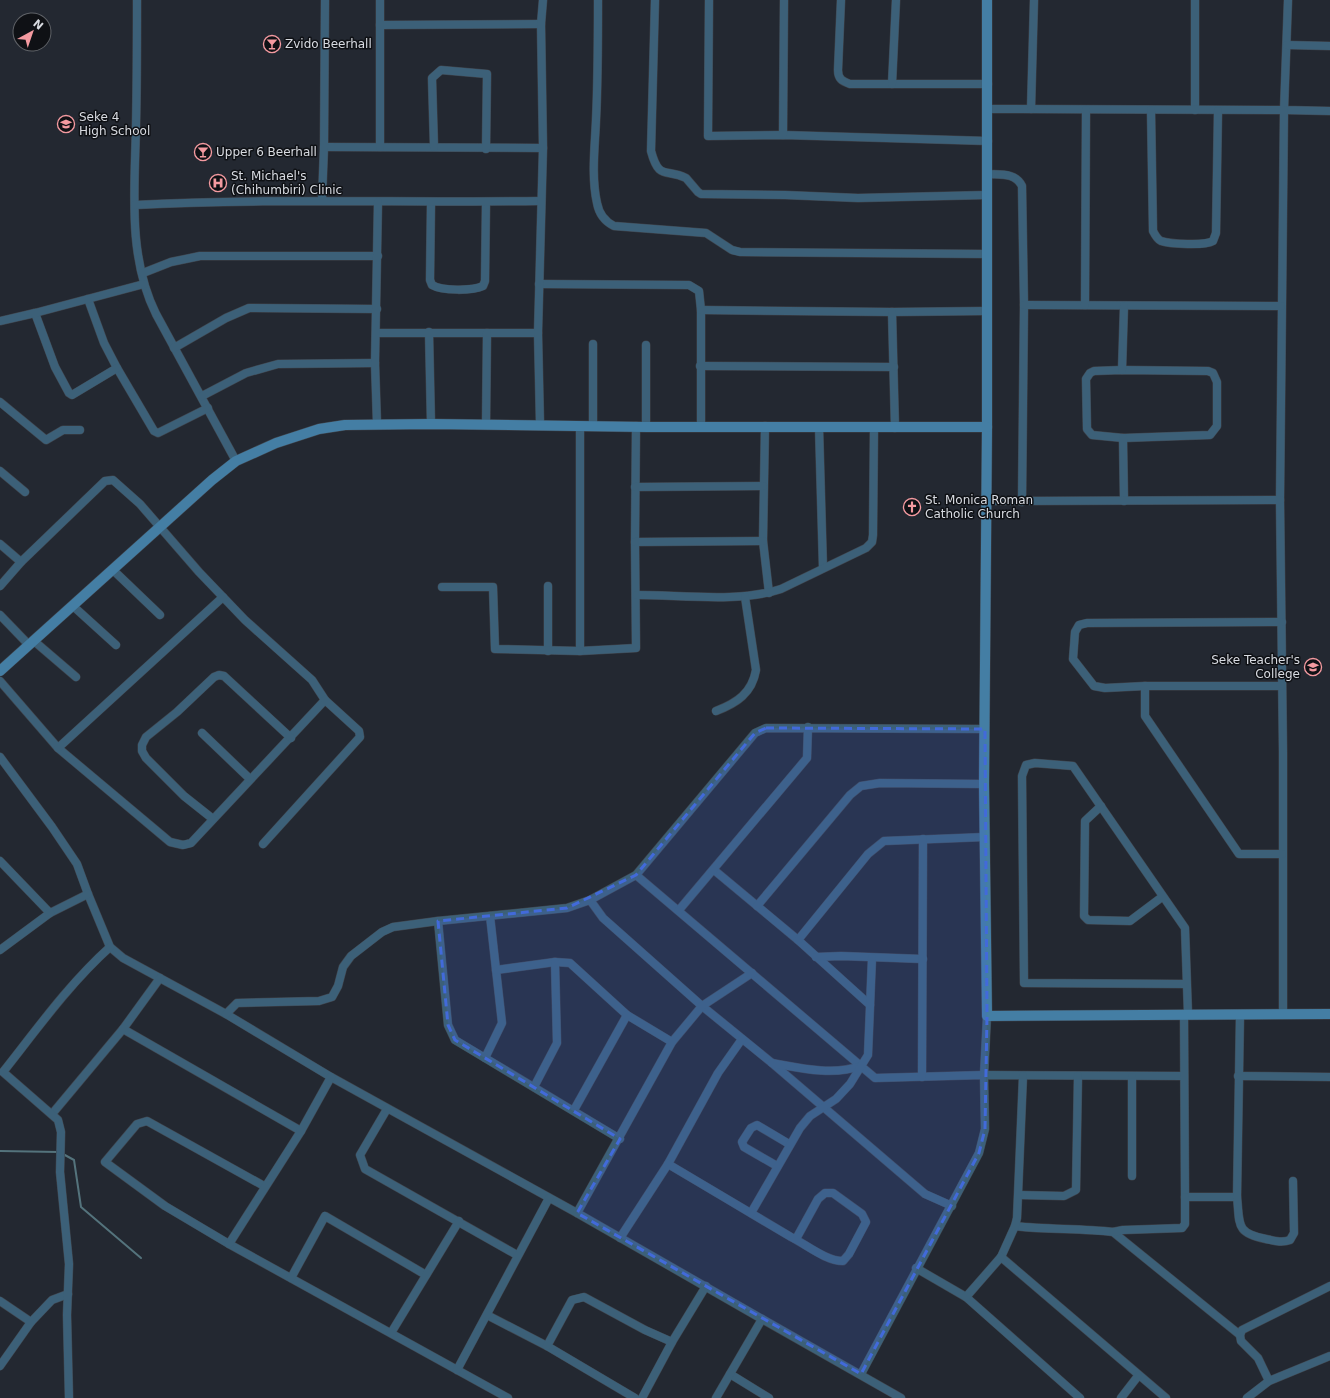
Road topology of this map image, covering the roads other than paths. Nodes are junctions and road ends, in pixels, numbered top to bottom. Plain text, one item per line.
1 (137, 0) edge
2 (324, 0) edge
3 (380, 0) edge
4 (543, 0) edge
5 (598, 0) edge
6 (655, 0) edge
7 (709, 0) edge
8 (784, 0) edge
9 (841, 0) edge
10 (896, 0) edge
11 (987, 0) edge
12 (1034, 0) edge
13 (1195, 0) edge
14 (1288, 0) edge
15 (541, 24) junction
16 (380, 25) junction
17 (1287, 45) junction
18 (1330, 46) edge
19 (892, 84) junction
20 (988, 84) junction
21 (987, 109) junction
22 (1030, 109) junction
23 (1086, 110) junction
24 (1151, 110) junction
25 (1195, 110) junction
26 (1284, 110) junction
27 (1218, 111) junction
28 (1330, 111) edge
29 (783, 135) junction
30 (988, 141) junction
31 (324, 146) junction
32 (380, 147) junction
33 (434, 147) junction
34 (543, 148) junction
35 (486, 149) junction
36 (987, 174) junction
37 (987, 195) junction
38 (322, 200) junction
39 (541, 201) junction
40 (378, 202) junction
41 (431, 202) junction
42 (486, 202) junction
43 (135, 205) junction
44 (987, 254) junction
45 (378, 256) junction
46 (143, 273) junction
47 (144, 284) junction
48 (539, 284) junction
49 (88, 299) junction
50 (1024, 305) junction
51 (1086, 305) junction
52 (1124, 306) junction
53 (1281, 306) junction
54 (377, 309) junction
55 (701, 310) junction
56 (987, 311) junction
57 (892, 312) junction
58 (35, 313) junction
59 (0, 320) edge
60 (429, 332) junction
61 (376, 333) junction
62 (487, 333) junction
63 (538, 333) junction
64 (593, 344) dead end
65 (646, 345) dead end
66 (174, 348) junction
67 (375, 363) junction
68 (700, 366) junction
69 (894, 367) junction
70 (117, 368) junction
71 (1122, 370) junction
72 (202, 396) junction
73 (0, 402) edge
74 (208, 408) junction
75 (377, 424) junction
76 (431, 424) junction
77 (540, 424) junction
78 (486, 425) junction
79 (580, 426) junction
80 (593, 426) junction
81 (701, 426) junction
82 (765, 426) junction
83 (641, 427) junction
84 (819, 427) junction
85 (874, 427) junction
86 (987, 427) junction
87 (895, 428) junction
88 (80, 430) dead end
89 (1123, 438) junction
90 (236, 461) junction
91 (0, 471) edge
92 (763, 486) junction
93 (635, 487) junction
94 (25, 492) dead end
95 (1280, 500) junction
96 (987, 501) junction
97 (1124, 501) junction
98 (1022, 502) junction
99 (160, 526) junction
100 (763, 541) junction
101 (635, 542) junction
102 (0, 544) edge
103 (21, 562) junction
104 (824, 568) junction
105 (112, 569) junction
106 (0, 586) edge
107 (548, 586) dead end
108 (442, 587) dead end
109 (769, 593) junction
110 (637, 595) junction
111 (223, 597) junction
112 (745, 597) junction
113 (73, 606) junction
114 (0, 615) edge
115 (160, 615) dead end
116 (1282, 622) junction
117 (32, 643) junction
118 (116, 645) dead end
119 (548, 651) junction
120 (580, 651) junction
121 (0, 671) edge
122 (76, 677) dead end
123 (0, 681) edge
124 (1145, 686) junction
125 (1281, 686) junction
126 (325, 700) junction
127 (716, 711) dead end
128 (808, 727) junction
129 (985, 729) junction
130 (202, 733) dead end
131 (291, 738) junction
132 (58, 748) junction
133 (0, 757) edge
134 (250, 779) junction
135 (984, 784) junction
136 (1102, 806) junction
137 (213, 820) junction
138 (985, 837) junction
139 (923, 839) junction
140 (263, 844) dead end
141 (1282, 854) junction
142 (0, 862) edge
143 (714, 870) junction
144 (636, 875) junction
145 (88, 894) junction
146 (1162, 897) junction
147 (590, 900) junction
148 (757, 906) junction
149 (679, 910) junction
150 (50, 913) junction
151 (490, 916) junction
152 (438, 921) junction
153 (798, 940) junction
154 (110, 947) junction
155 (0, 950) edge
156 (816, 957) junction
157 (872, 958) junction
158 (923, 959) junction
159 (554, 962) junction
160 (496, 970) junction
161 (752, 973) junction
162 (160, 978) junction
163 (1188, 984) junction
164 (870, 1005) junction
165 (702, 1006) junction
166 (1283, 1013) junction
167 (226, 1014) junction
168 (1186, 1014) junction
169 (1330, 1014) edge
170 (627, 1015) junction
171 (1240, 1015) junction
172 (987, 1016) junction
173 (123, 1029) junction
174 (742, 1038) junction
175 (672, 1042) junction
176 (485, 1058) junction
177 (772, 1063) junction
178 (860, 1066) junction
179 (1, 1071) edge
180 (922, 1076) junction
181 (984, 1076) junction
182 (1023, 1076) junction
183 (1078, 1076) junction
184 (1184, 1076) junction
185 (1238, 1076) junction
186 (331, 1077) junction
187 (1132, 1077) junction
188 (1330, 1077) edge
189 (534, 1087) junction
190 (823, 1107) junction
191 (388, 1109) junction
192 (574, 1110) junction
193 (52, 1114) junction
194 (301, 1131) junction
195 (620, 1139) junction
196 (790, 1144) junction
197 (668, 1164) junction
198 (777, 1166) junction
199 (1132, 1176) dead end
200 (1293, 1180) dead end
201 (264, 1186) junction
202 (1019, 1195) junction
203 (1185, 1197) junction
204 (1237, 1197) junction
205 (550, 1198) junction
206 (952, 1206) junction
207 (577, 1213) junction
208 (751, 1213) junction
209 (459, 1221) junction
210 (1015, 1226) junction
211 (1113, 1232) junction
212 (620, 1238) junction
213 (796, 1239) junction
214 (229, 1244) junction
215 (517, 1255) junction
216 (1001, 1257) junction
217 (916, 1268) junction
218 (426, 1275) junction
219 (291, 1278) junction
220 (706, 1286) junction
221 (1330, 1286) edge
222 (68, 1294) junction
223 (966, 1297) junction
224 (0, 1301) edge
225 (487, 1315) junction
226 (762, 1319) junction
227 (31, 1322) junction
228 (391, 1333) junction
229 (1240, 1335) junction
230 (672, 1342) junction
231 (547, 1346) junction
232 (1330, 1356) edge
233 (0, 1366) edge
234 (457, 1370) junction
235 (730, 1374) junction
236 (861, 1374) junction
237 (1138, 1376) junction
238 (1269, 1381) junction
239 (898, 1397) edge
240 (69, 1398) edge
241 (508, 1398) edge
242 (635, 1398) edge
243 (642, 1398) edge
244 (716, 1398) edge
245 (769, 1398) edge
246 (1080, 1398) edge
247 (1121, 1398) edge
248 (1166, 1398) edge
249 (1247, 1398) edge

1 - 43 street
2 - 31 street
3 - 16 street
4 - 15 street
5 - 44 street
6 - 37 street
7 - 29 street
8 - 29 street
9 - 19 street
10 - 19 street
11 - 20 street
12 - 22 street
13 - 25 street
14 - 17 street
15 - 16 street
15 - 34 street
16 - 32 street
17 - 18 street
17 - 26 street
19 - 20 street
20 - 21 street
21 - 22 street
21 - 30 street
22 - 23 street
23 - 24 street
23 - 51 street
24 - 25 street
24 - 27 street
25 - 27 street
26 - 27 street
26 - 28 street
26 - 53 street
29 - 30 street
30 - 36 street
31 - 32 street
31 - 38 street
32 - 33 street
33 - 35 street
33 - 35 street
34 - 35 street
34 - 39 street
36 - 37 street
36 - 50 street
37 - 44 street
38 - 40 street
38 - 43 street
39 - 42 street
39 - 48 street
40 - 41 street
40 - 45 street
41 - 42 street
41 - 42 street
43 - 46 street
44 - 56 street
45 - 46 street
45 - 54 street
46 - 47 street
47 - 49 street
47 - 66 street
48 - 55 street
48 - 63 street
49 - 58 street
49 - 70 street
50 - 51 street
50 - 98 street
51 - 52 street
52 - 53 street
52 - 71 street
53 - 95 street
54 - 61 street
54 - 66 street
55 - 57 street
55 - 68 street
56 - 57 street
56 - 86 street
57 - 69 street
58 - 59 street
58 - 70 street
60 - 61 street
60 - 62 street
60 - 76 street
61 - 67 street
62 - 63 street
62 - 78 street
63 - 77 street
64 - 80 street
65 - 83 street
66 - 72 street
67 - 72 street
67 - 75 street
68 - 69 street
68 - 81 street
69 - 87 street
70 - 74 street
71 - 89 street
71 - 89 street
72 - 74 street
73 - 88 street
74 - 90 street
75 - 76 street
75 - 90 street
76 - 78 street
77 - 78 street
77 - 79 street
79 - 80 street
79 - 120 street
80 - 83 street
81 - 82 street
81 - 83 street
82 - 84 street
82 - 92 street
83 - 93 street
84 - 85 street
84 - 104 street
85 - 87 street
85 - 104 street
86 - 87 street
86 - 96 street
89 - 97 street
90 - 99 street
91 - 94 street
92 - 93 street
92 - 100 street
93 - 101 street
95 - 97 street
95 - 116 street
96 - 98 street
96 - 129 street
97 - 98 street
99 - 103 street
99 - 105 street
99 - 111 street
100 - 101 street
100 - 109 street
101 - 110 street
102 - 103 street
103 - 106 street
104 - 109 street
105 - 113 street
105 - 115 street
107 - 119 street
108 - 119 street
109 - 112 street
110 - 112 street
110 - 120 street
111 - 126 street
111 - 132 street
112 - 127 street
113 - 117 street
113 - 118 street
114 - 117 street
116 - 124 street
116 - 125 street
117 - 121 street
117 - 122 street
119 - 120 street
123 - 132 street
124 - 125 street
124 - 141 street
125 - 141 street
126 - 131 street
126 - 140 street
128 - 129 street
128 - 143 street
128 - 144 street
129 - 135 street
130 - 134 street
131 - 134 street
131 - 137 street
132 - 137 street
133 - 145 street
134 - 137 street
135 - 138 street
135 - 148 street
136 - 146 street
136 - 146 street
136 - 163 street
138 - 139 street
138 - 172 street
139 - 153 street
139 - 158 street
141 - 166 street
142 - 150 street
143 - 148 street
143 - 149 street
144 - 147 street
144 - 149 street
145 - 150 street
145 - 154 street
146 - 163 street
147 - 151 street
147 - 165 street
148 - 153 street
149 - 161 street
150 - 155 street
151 - 152 street
151 - 160 street
152 - 167 street
152 - 176 street
153 - 156 street
154 - 162 street
154 - 179 street
156 - 157 street
156 - 164 street
157 - 158 street
157 - 164 street
158 - 180 street
159 - 160 street
159 - 170 street
159 - 189 street
160 - 176 street
161 - 165 street
161 - 178 street
162 - 167 street
162 - 173 street
163 - 168 street
164 - 178 street
165 - 174 street
165 - 175 street
166 - 169 street
166 - 171 street
167 - 186 street
168 - 171 street
168 - 172 street
168 - 184 street
170 - 175 street
170 - 192 street
171 - 185 street
172 - 181 street
173 - 193 street
173 - 194 street
174 - 177 street
174 - 197 street
175 - 195 street
176 - 189 street
177 - 178 street
177 - 190 street
178 - 180 street
178 - 190 street
179 - 193 street
180 - 181 street
181 - 182 street
181 - 206 street
182 - 183 street
182 - 202 street
183 - 187 street
183 - 202 street
184 - 187 street
184 - 203 street
185 - 188 street
185 - 204 street
186 - 191 street
186 - 194 street
187 - 199 street
189 - 192 street
190 - 196 street
190 - 206 street
191 - 205 street
191 - 209 street
192 - 195 street
193 - 222 street
194 - 201 street
195 - 207 street
196 - 198 street
196 - 198 street
197 - 208 street
197 - 212 street
198 - 208 street
200 - 204 street
201 - 214 street
201 - 214 street
202 - 210 street
203 - 204 street
203 - 211 street
205 - 207 street
205 - 215 street
206 - 217 street
207 - 212 street
208 - 213 street
209 - 215 street
209 - 218 street
210 - 211 street
210 - 216 street
211 - 229 street
212 - 220 street
213 - 213 street
214 - 219 street
215 - 225 street
216 - 223 street
216 - 237 street
217 - 223 street
217 - 236 street
218 - 219 street
218 - 228 street
219 - 228 street
220 - 226 street
220 - 230 street
221 - 229 street
222 - 227 street
222 - 240 street
223 - 246 street
224 - 227 street
225 - 231 street
225 - 234 street
226 - 235 street
226 - 236 street
227 - 233 street
228 - 234 street
229 - 238 street
230 - 231 street
230 - 243 street
231 - 242 street
232 - 238 street
234 - 241 street
235 - 244 street
235 - 245 street
236 - 239 street
237 - 247 street
237 - 248 street
238 - 249 street

